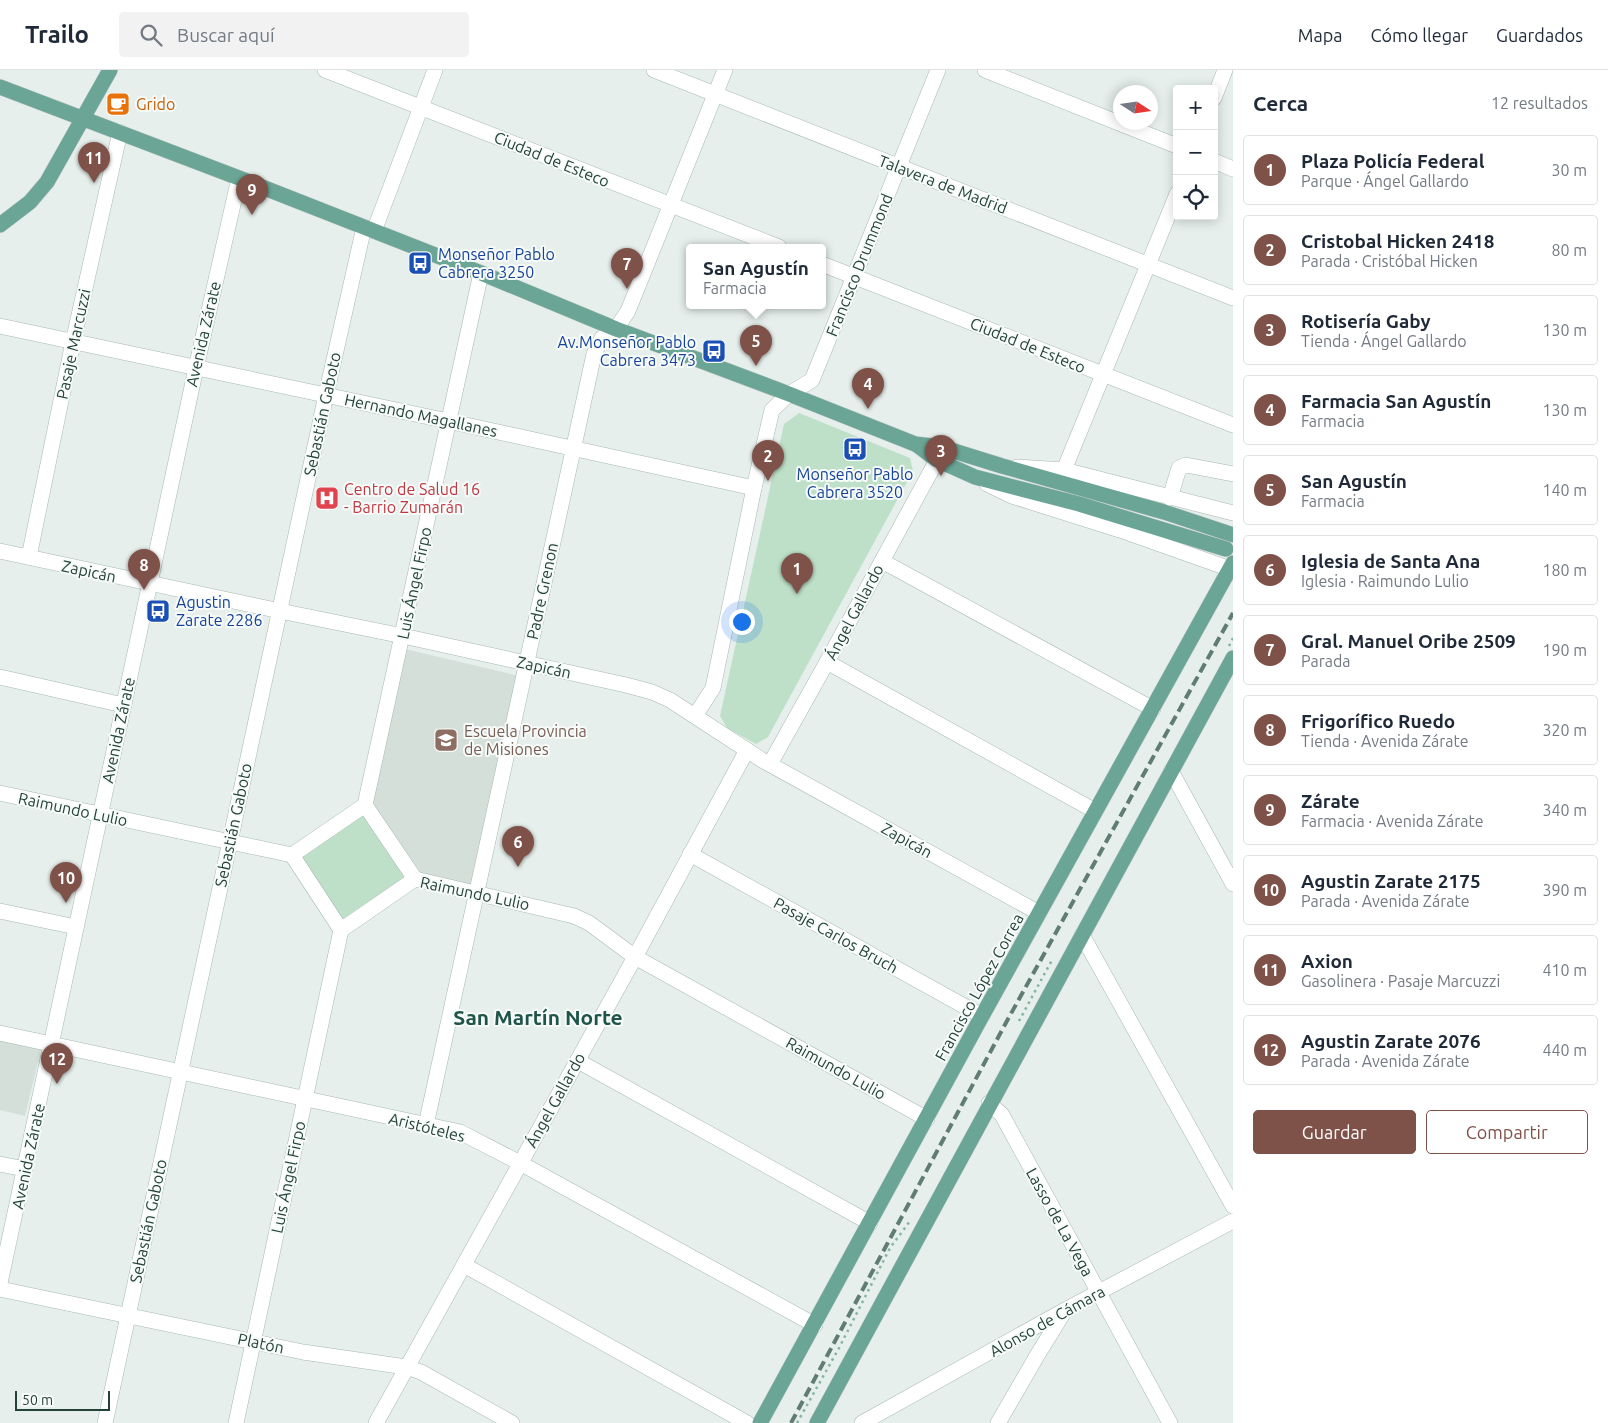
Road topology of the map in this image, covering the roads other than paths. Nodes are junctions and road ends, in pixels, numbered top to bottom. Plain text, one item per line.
1 (110, 70) edge
2 (325, 70) edge
3 (435, 70) edge
4 (654, 70) edge
5 (725, 70) edge
6 (938, 70) edge
7 (985, 70) edge
8 (1225, 70) edge
9 (0, 87) edge
10 (1218, 88) edge
11 (715, 95) junction
12 (421, 107) junction
13 (84, 118) junction
14 (120, 132) junction
15 (1173, 144) edge
16 (1218, 162) edge
17 (899, 167) junction
18 (1233, 168) edge
19 (238, 178) junction
20 (1173, 204) edge
21 (671, 206) junction
22 (0, 225) edge
23 (369, 229) junction
24 (771, 244) edge
25 (1148, 264) junction
26 (826, 266) edge
27 (481, 273) junction
28 (854, 276) junction
29 (1233, 298) edge
30 (0, 326) edge
31 (616, 329) junction
32 (73, 342) junction
33 (196, 368) junction
34 (1103, 375) junction
35 (789, 394) junction
36 (326, 395) junction
37 (448, 421) junction
38 (1233, 425) edge
39 (915, 444) junction
40 (572, 448) junction
41 (937, 460) junction
42 (1002, 466) junction
43 (1064, 470) junction
44 (1233, 474) edge
45 (975, 477) joint
46 (754, 488) junction
47 (1170, 498) junction
48 (1233, 513) edge
49 (1233, 535) edge
50 (0, 551) edge
51 (29, 557) junction
52 (882, 561) junction
53 (1231, 563) edge
54 (150, 584) junction
55 (280, 611) junction
56 (403, 636) junction
57 (1233, 658) edge
58 (827, 662) junction
59 (527, 664) junction
60 (0, 677) edge
61 (123, 705) junction
62 (1153, 709) junction
63 (695, 716) junction
64 (748, 750) junction
65 (770, 764) junction
66 (1171, 771) junction
67 (0, 793) edge
68 (365, 805) junction
69 (1095, 811) junction
70 (100, 815) junction
71 (229, 842) junction
72 (690, 854) junction
73 (292, 855) junction
74 (415, 879) junction
75 (1233, 884) edge
76 (477, 892) junction
77 (0, 911) edge
78 (1039, 913) junction
79 (76, 927) junction
80 (341, 930) junction
81 (1082, 935) junction
82 (635, 957) junction
83 (982, 1016) junction
84 (0, 1032) edge
85 (52, 1044) junction
86 (578, 1061) junction
87 (181, 1071) junction
88 (305, 1099) junction
89 (990, 1103) junction
90 (928, 1119) junction
91 (426, 1125) junction
92 (520, 1163) junction
93 (0, 1164) edge
94 (25, 1169) junction
95 (1233, 1206) edge
96 (1233, 1221) edge
97 (870, 1223) junction
98 (464, 1265) junction
99 (0, 1283) edge
100 (0, 1289) edge
101 (1099, 1292) junction
102 (1065, 1310) junction
103 (128, 1315) junction
104 (815, 1325) junction
105 (253, 1342) junction
106 (406, 1367) junction
107 (509, 1422) edge
108 (105, 1423) edge
109 (236, 1423) edge
110 (376, 1423) edge
111 (747, 1423) edge
112 (760, 1423) edge
113 (816, 1423) edge
114 (862, 1423) edge
115 (998, 1423) edge
116 (1170, 1423) edge

1 - 13 main road
2 - 12 street, Ciudad de Esteco
3 - 12 street, Sebastián Gaboto
4 - 11 street, Talavera de Madrid
5 - 11 street, Padre Grenon
6 - 17 street, Francisco Drummond
7 - 15 street
8 - 10 street
9 - 13 main road
11 - 17 street, Talavera de Madrid
11 - 21 street, Padre Grenon
12 - 21 street, Ciudad de Esteco
12 - 23 street, Sebastián Gaboto
13 - 14 main road
13 - 22 main road
14 - 19 main road
14 - 32 street, Pasaje Marcuzzi
16 - 18 street
17 - 25 street, Talavera de Madrid
17 - 28 street, Francisco Drummond
19 - 23 main road
19 - 33 street, Avenida Zárate
20 - 25 street
21 - 24 street, Ciudad de Esteco
21 - 31 street, Padre Grenon
23 - 27 main road
23 - 36 street, Sebastián Gaboto
25 - 29 street, Talavera de Madrid
25 - 34 street
26 - 28 street, Ciudad de Esteco
27 - 31 main road
27 - 37 street, Luis Ángel Firpo
28 - 34 street, Ciudad de Esteco
28 - 35 street, Francisco Drummond
30 - 32 street, Hernando Magallanes
31 - 35 main road
31 - 40 street, Padre Grenon
32 - 33 street, Hernando Magallanes
32 - 51 street, Pasaje Marcuzzi
33 - 36 street, Hernando Magallanes
33 - 54 street, Avenida Zárate
34 - 38 street, Ciudad de Esteco
34 - 43 street
35 - 39 main road
35 - 46 street, Francisco Drummond
36 - 37 street, Hernando Magallanes
36 - 55 street, Sebastián Gaboto
37 - 40 street, Hernando Magallanes
37 - 56 street, Luis Ángel Firpo
39 - 41 main road
39 - 42 main road
40 - 46 street, Hernando Magallanes
40 - 59 street, Padre Grenon
41 - 45 main road
41 - 52 street, Ángel Gallardo
42 - 43 street
42 - 49 main road
43 - 47 street
44 - 47 street
45 - 53 street
46 - 63 street, Francisco Drummond
47 - 48 street
50 - 51 street, Zapicán
51 - 54 street, Zapicán
52 - 58 street, Ángel Gallardo
52 - 62 street
53 - 62 main road, Francisco López Correa
54 - 55 street, Zapicán
54 - 61 street, Avenida Zárate
55 - 56 street, Zapicán
55 - 71 street, Sebastián Gaboto
56 - 59 street, Zapicán
56 - 68 street, Luis Ángel Firpo
57 - 66 main road
58 - 65 street, Ángel Gallardo
58 - 69 street
59 - 63 street, Zapicán
59 - 76 street, Padre Grenon
60 - 61 street
61 - 70 street, Avenida Zárate
62 - 69 main road, Francisco López Correa
63 - 64 street, Zapicán
64 - 65 street, Zapicán
64 - 72 street, Ángel Gallardo
65 - 78 street, Zapicán
66 - 75 street
66 - 81 main road
67 - 70 street, Raimundo Lulio
68 - 73 street
68 - 74 street
69 - 78 main road, Francisco López Correa
70 - 71 street, Raimundo Lulio
70 - 79 street, Avenida Zárate
71 - 73 street, Raimundo Lulio
71 - 87 street, Sebastián Gaboto
72 - 82 street, Ángel Gallardo
72 - 83 street, Pasaje Carlos Bruch
73 - 80 street
74 - 76 street, Raimundo Lulio
74 - 80 street, Raimundo Lulio
76 - 82 street, Raimundo Lulio
76 - 91 street, Padre Grenon
77 - 79 street
78 - 83 main road, Francisco López Correa
79 - 85 street, Avenida Zárate
80 - 88 street, Luis Ángel Firpo
81 - 89 main road
81 - 95 street
82 - 86 street, Ángel Gallardo
82 - 90 street, Raimundo Lulio
83 - 90 main road, Francisco López Correa
84 - 85 street, Aristóteles
85 - 87 street, Aristóteles
85 - 94 street, Avenida Zárate
86 - 92 street, Ángel Gallardo
86 - 97 street
87 - 88 street, Aristóteles
87 - 103 street, Sebastián Gaboto
88 - 91 street, Aristóteles
88 - 105 street, Luis Ángel Firpo
89 - 101 street, Lasso de La Vega
89 - 113 main road
90 - 97 main road, Francisco López Correa
91 - 92 street, Aristóteles
92 - 98 street, Ángel Gallardo
92 - 104 street, Aristóteles
93 - 94 street
94 - 99 street, Avenida Zárate
96 - 101 street, Alonso de Cámara
97 - 104 main road, Francisco López Correa
98 - 106 street, Ángel Gallardo
98 - 111 street
100 - 103 street, Platón
101 - 102 street, Alonso de Cámara
101 - 116 street, Lasso de La Vega
102 - 114 street, Alonso de Cámara
102 - 115 street
103 - 105 street, Platón
103 - 108 street, Sebastián Gaboto
104 - 112 main road, Francisco López Correa
105 - 106 street, Platón
105 - 109 street, Luis Ángel Firpo
106 - 107 street, Platón
106 - 110 street, Ángel Gallardo

